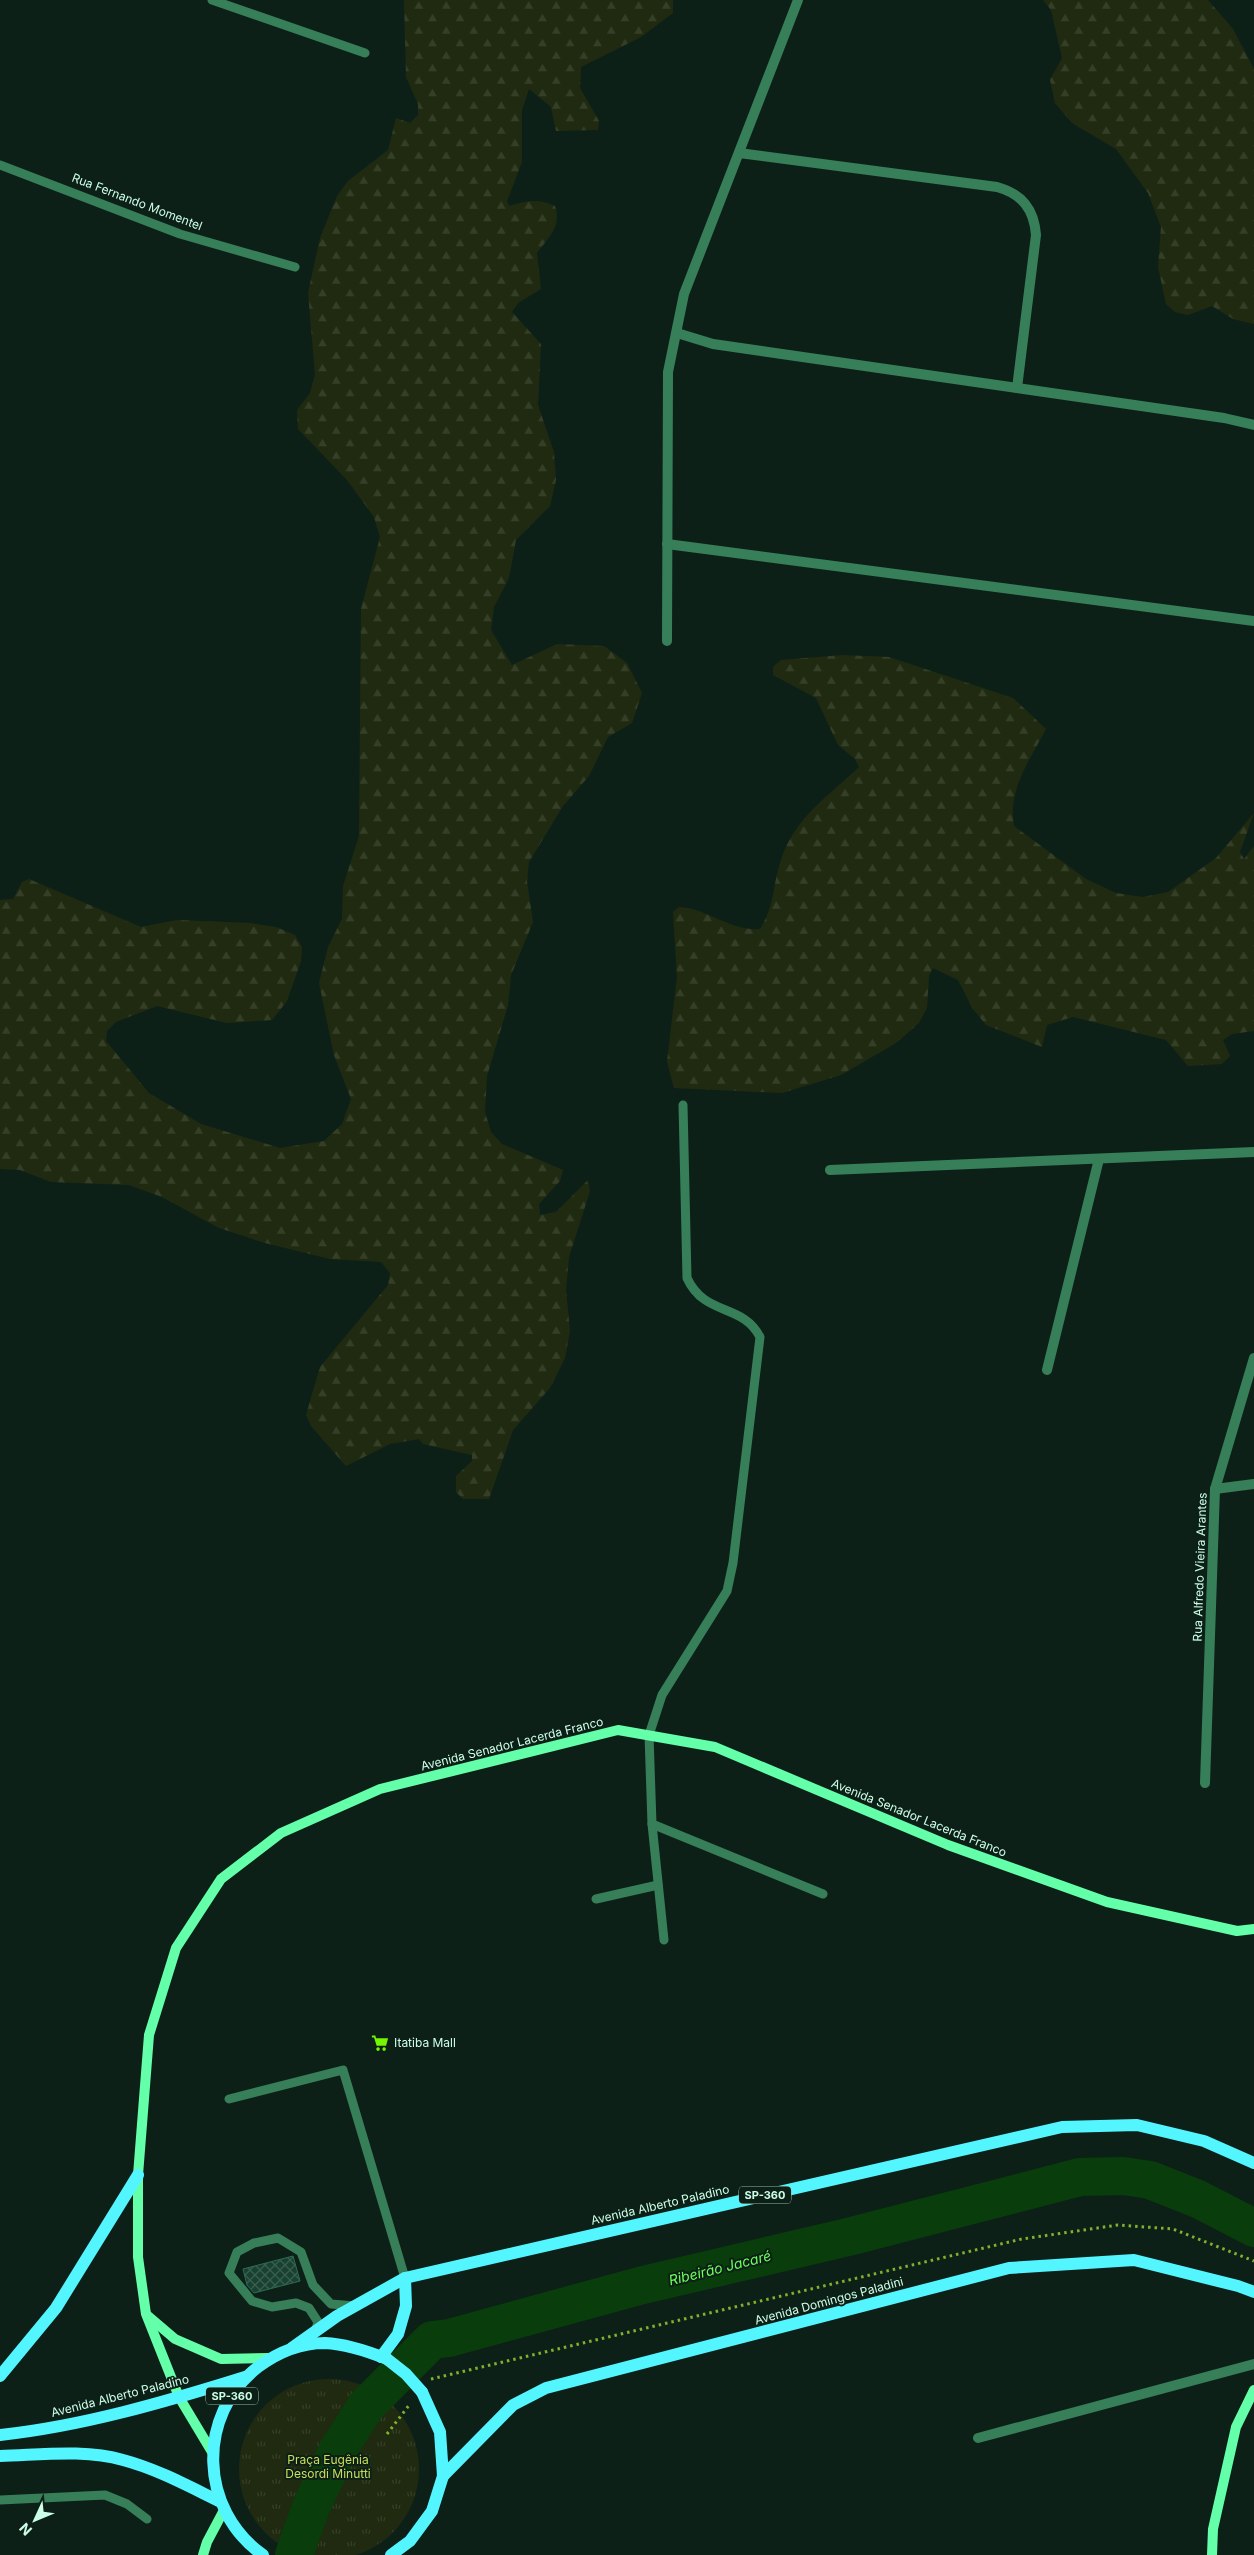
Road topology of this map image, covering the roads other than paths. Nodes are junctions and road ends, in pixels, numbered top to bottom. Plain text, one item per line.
1 (212, 0) edge
2 (798, 0) edge
3 (365, 53) dead end
4 (739, 153) junction
5 (0, 165) edge
6 (295, 267) dead end
7 (677, 333) junction
8 (1017, 388) junction
9 (1254, 425) edge
10 (667, 544) junction
11 (1254, 621) edge
12 (667, 640) dead end
13 (683, 1105) dead end
14 (1254, 1152) edge
15 (1100, 1158) junction
16 (830, 1170) dead end
17 (1254, 1358) edge
18 (1047, 1370) dead end
19 (1254, 1484) edge
20 (1214, 1489) junction
21 (649, 1736) junction
22 (1205, 1783) dead end
23 (652, 1824) junction
24 (658, 1885) junction
25 (823, 1894) dead end
26 (596, 1899) dead end
27 (1254, 1929) edge
28 (664, 1940) dead end
29 (229, 2099) dead end
30 (1254, 2163) edge
31 (138, 2175) junction
32 (405, 2278) junction
33 (1254, 2292) edge
34 (355, 2306) junction
35 (146, 2314) junction
36 (315, 2332) junction
37 (292, 2348) junction
38 (269, 2358) junction
39 (384, 2358) junction
40 (1254, 2364) edge
41 (0, 2376) edge
42 (244, 2378) junction
43 (1254, 2390) edge
44 (180, 2397) junction
45 (0, 2435) edge
46 (978, 2438) dead end
47 (212, 2452) junction
48 (0, 2456) edge
49 (443, 2476) junction
50 (0, 2500) edge
51 (222, 2505) junction
52 (147, 2519) dead end
53 (261, 2554) edge
54 (203, 2555) edge
55 (391, 2555) edge
56 (1212, 2555) edge

1 - 3 lane
2 - 4 street
4 - 7 street
4 - 8 street
5 - 6 lane, Rua Fernando Momentel
7 - 8 street
7 - 10 street
8 - 9 street
10 - 11 street
10 - 12 street
13 - 21 lane
14 - 15 street
15 - 16 street
15 - 18 street
17 - 20 street, Rua Alfredo Vieira Arantes
19 - 20 street
20 - 22 street, Rua Alfredo Vieira Arantes
21 - 23 lane
21 - 27 main road, Avenida Senador Lacerda Franco
21 - 31 main road, Avenida Senador Lacerda Franco
23 - 24 lane
23 - 25 lane
24 - 26 lane
24 - 28 lane
29 - 32 lane
30 - 32 main road, Avenida Alberto Paladino / SP-360
31 - 35 main road, Avenida Senador Lacerda Franco
31 - 41 main road
32 - 34 main road, Avenida Alberto Paladino / SP-360
32 - 39 main road
33 - 49 main road, Avenida Domingos Paladini / SP-360
34 - 36 main road, Avenida Alberto Paladino / SP-360
34 - 36 lane
35 - 38 main road
35 - 44 main road, Avenida Senador Lacerda Franco
36 - 37 main road, Avenida Alberto Paladino / SP-360
37 - 38 main road, Avenida Domingos Paladini / SP-360
37 - 39 main road, Avenida Domingos Paladini / SP-360
38 - 42 main road, Avenida Domingos Paladini / SP-360
39 - 49 main road, Avenida Domingos Paladini / SP-360, bridge
40 - 46 street
42 - 44 main road, Avenida Alberto Paladino / SP-360
42 - 47 main road, Avenida Domingos Paladini / SP-360
43 - 56 main road
44 - 45 main road, Avenida Alberto Paladino / SP-360
44 - 47 main road, Avenida Senador Lacerda Franco
47 - 51 main road, Avenida Domingos Paladini / SP-360
48 - 51 main road
49 - 55 main road, Avenida Domingos Paladini / SP-360
50 - 52 lane
51 - 53 main road, Avenida Domingos Paladini / SP-360
51 - 54 main road

